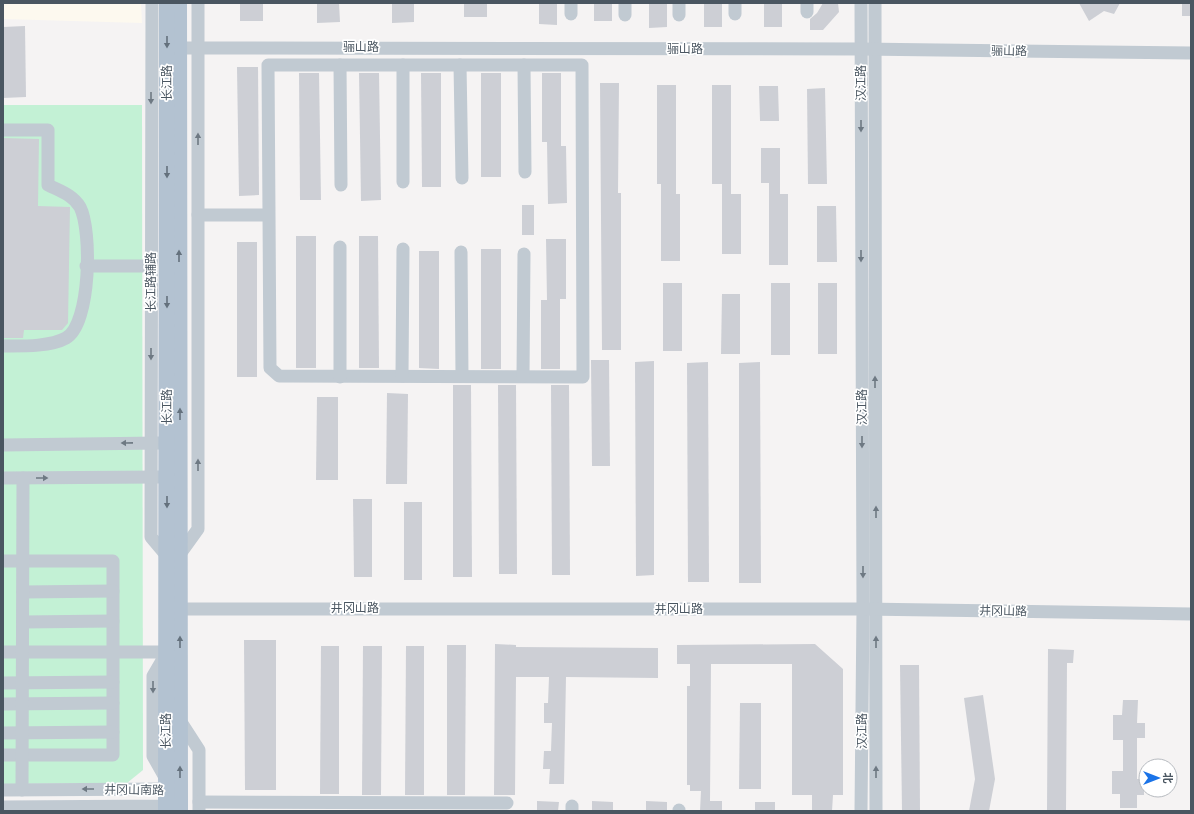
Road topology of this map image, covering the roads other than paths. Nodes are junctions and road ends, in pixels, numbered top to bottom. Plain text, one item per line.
1 (152, 3) edge
2 (167, 3) edge
3 (179, 3) edge
4 (198, 3) edge
5 (861, 3) edge
6 (875, 3) edge
7 (198, 47) junction
8 (178, 48) junction
9 (861, 49) junction
10 (874, 50) junction
11 (1191, 53) edge
12 (340, 65) junction
13 (403, 65) junction
14 (460, 65) junction
15 (524, 65) junction
16 (3, 130) edge
17 (525, 172) dead end
18 (462, 178) dead end
19 (403, 182) dead end
20 (341, 185) dead end
21 (198, 215) junction
22 (269, 215) junction
23 (340, 247) dead end
24 (403, 249) dead end
25 (462, 252) dead end
26 (524, 254) dead end
27 (86, 266) junction
28 (151, 266) junction
29 (3, 346) edge
30 (402, 376) junction
31 (462, 376) junction
32 (523, 376) junction
33 (340, 377) junction
34 (166, 443) junction
35 (3, 445) edge
36 (159, 477) junction
37 (3, 478) edge
38 (23, 478) junction
39 (174, 555) junction
40 (3, 561) edge
41 (23, 561) junction
42 (113, 591) junction
43 (23, 592) junction
44 (174, 609) junction
45 (869, 609) junction
46 (1191, 614) edge
47 (113, 621) junction
48 (23, 622) junction
49 (3, 652) edge
50 (23, 652) junction
51 (113, 652) junction
52 (167, 652) junction
53 (113, 682) junction
54 (3, 683) edge
55 (23, 683) junction
56 (113, 703) junction
57 (3, 704) edge
58 (22, 704) junction
59 (179, 719) junction
60 (113, 732) junction
61 (3, 733) edge
62 (22, 733) junction
63 (3, 755) edge
64 (22, 755) junction
65 (166, 784) junction
66 (3, 790) edge
67 (22, 790) junction
68 (507, 803) dead end
69 (199, 806) edge
70 (3, 807) edge
71 (173, 807) edge
72 (861, 811) edge
73 (876, 811) edge

1 -> 28 street, 长江路辅路
2 -> 34 main road, 长江路
3 - 8 main road, 长江路
4 - 7 street
5 - 9 street, 汉江路
6 - 10 street, 汉江路
7 - 8 street, 骊山路
7 - 9 street, 骊山路
21 -> 7 street
34 -> 8 main road, 长江路
9 - 10 street, 骊山路
9 -> 45 street, 汉江路
10 - 11 street, 骊山路
45 -> 10 street, 汉江路
12 - 13 street
12 - 20 street
12 - 22 street
13 - 14 street
13 - 19 street
14 - 15 street
14 - 18 street
15 - 17 street
15 - 32 street
16 - 27 street
21 - 22 street
39 -> 21 street
22 - 33 street
23 - 33 street
24 - 30 street
25 - 31 street
26 - 32 street
27 - 28 street
27 - 29 street
28 -> 34 street, 长江路辅路
30 - 31 street
30 - 33 street
31 - 32 street
34 -> 35 street
34 - 36 main road, 长江路
34 - 39 main road, 长江路
38 -> 36 street
36 -> 39 main road, 长江路
37 - 38 street
38 - 41 street
39 - 44 main road, 长江路
40 - 41 street
41 - 42 street
41 - 43 street
42 - 43 street
42 - 47 street
43 - 48 street
44 - 45 street, 井冈山路
44 - 52 main road, 长江路
59 -> 44 main road, 长江路
45 - 46 street, 井冈山路
45 - 72 street, 汉江路
73 -> 45 street, 汉江路
47 - 48 street
47 - 51 street
48 - 50 street
49 - 50 street
50 - 51 street
50 - 55 street
51 - 52 street
51 - 53 street
52 -> 65 main road, 长江路
53 - 55 street
53 - 56 street
54 - 55 street
55 - 58 street
56 - 58 street
56 - 60 street
57 - 58 street
58 - 62 street
59 - 69 street
71 -> 59 main road, 长江路
60 - 62 street
60 - 64 street
61 - 62 street
62 - 64 street
63 - 64 street
64 - 67 street
65 -> 67 street, 井冈山南路
65 - 71 main road, 长江路
66 - 67 street, 井冈山南路
68 - 69 street
70 - 71 street, 井冈山南路

